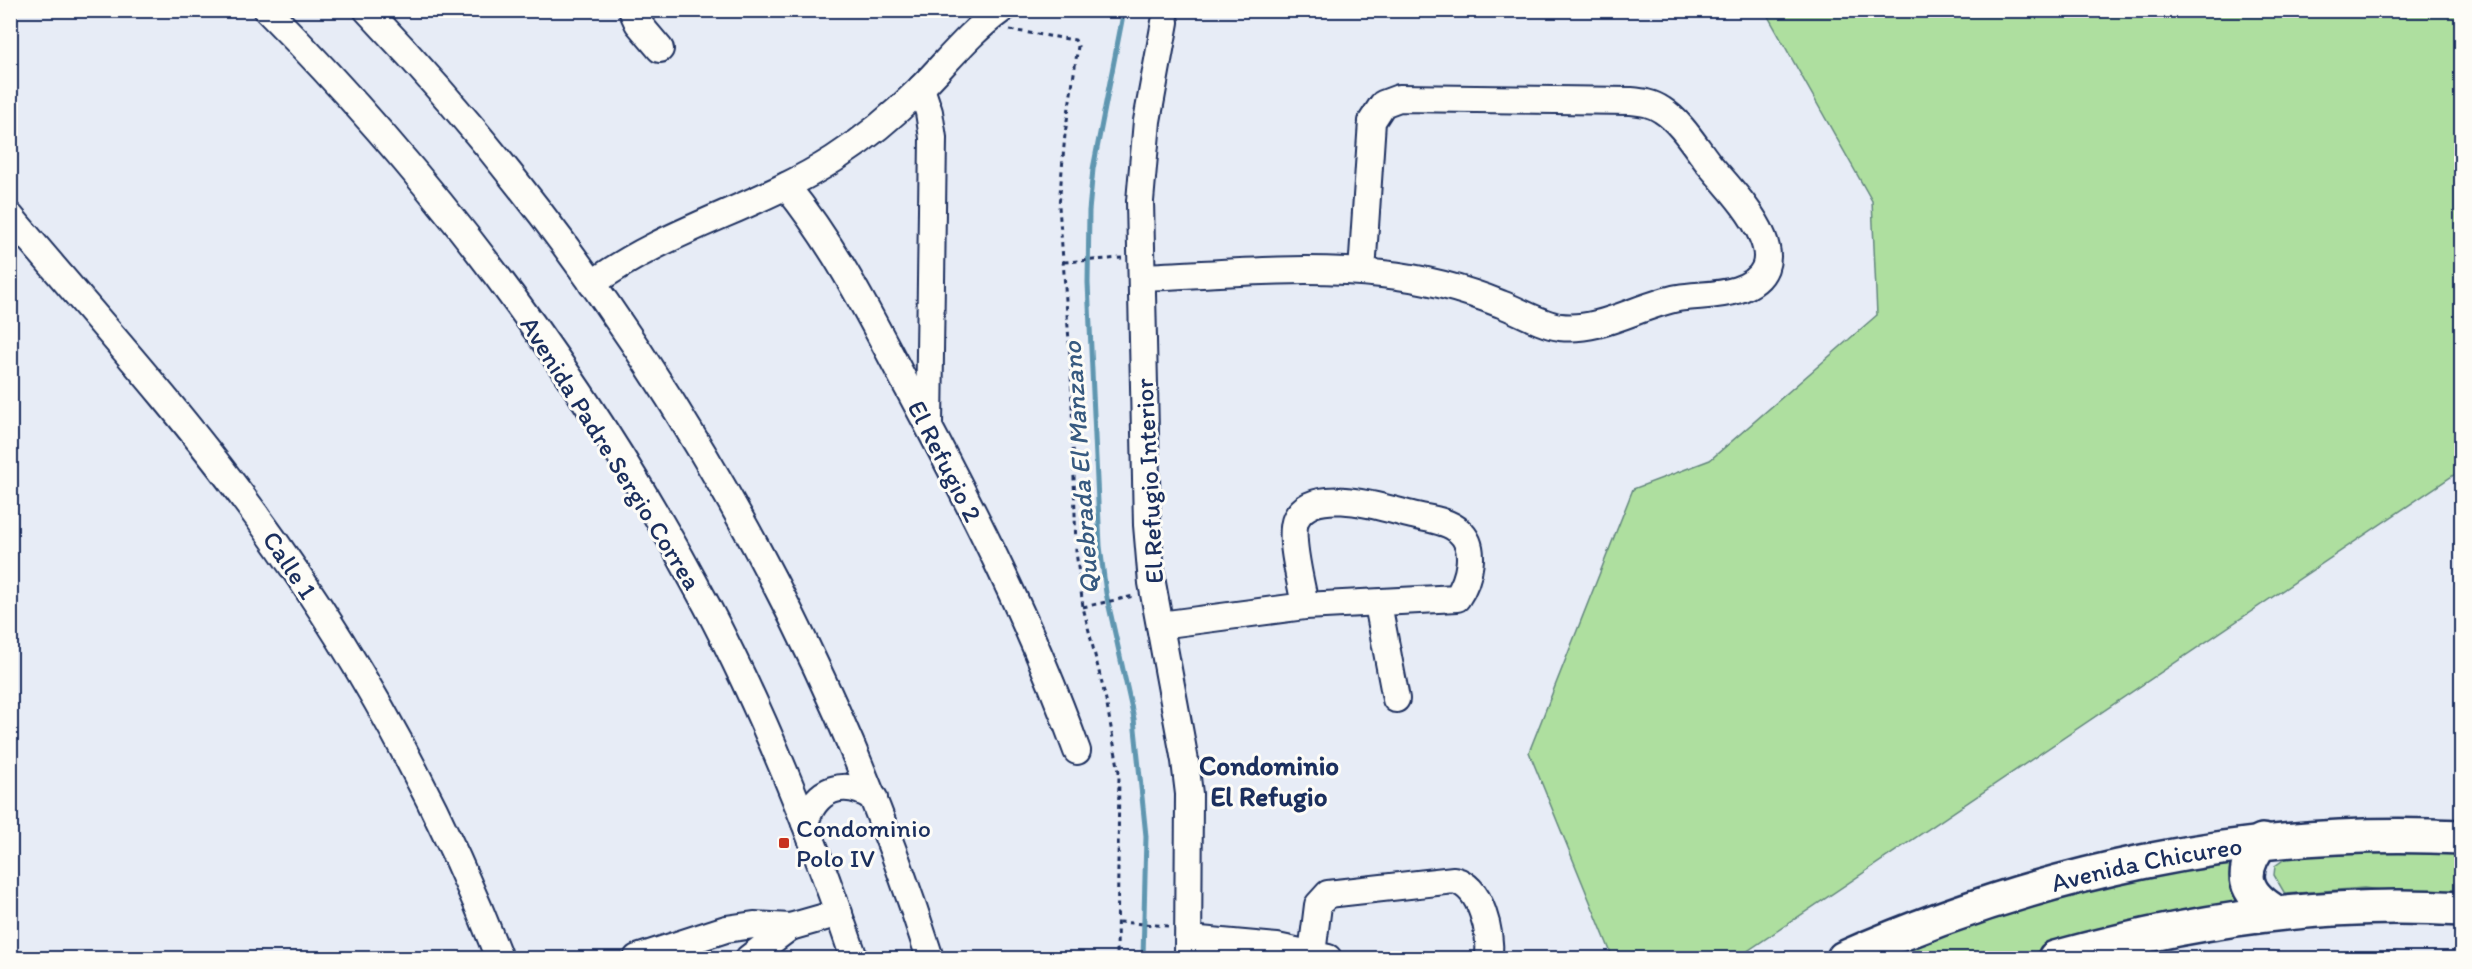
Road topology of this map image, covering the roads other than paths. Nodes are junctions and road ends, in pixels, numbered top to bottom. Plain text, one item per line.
1 (267, 10) edge
2 (367, 10) edge
3 (632, 10) edge
4 (991, 18) edge
5 (1165, 22) dead end
6 (660, 49) dead end
7 (921, 88) junction
8 (786, 186) junction
9 (10, 216) edge
10 (1362, 272) junction
11 (1142, 277) junction
12 (592, 284) junction
13 (929, 428) junction
14 (1378, 604) junction
15 (1305, 606) junction
16 (1160, 625) junction
17 (1396, 699) dead end
18 (1077, 751) dead end
19 (874, 798) junction
20 (806, 823) junction
21 (2462, 837) edge
22 (2262, 841) junction
23 (2462, 909) edge
24 (839, 913) junction
25 (2277, 913) junction
26 (790, 927) junction
27 (1189, 949) edge
28 (1320, 956) edge
29 (499, 958) edge
30 (637, 958) edge
31 (749, 958) edge
32 (854, 958) edge
33 (930, 958) edge
34 (1489, 958) edge
35 (1844, 958) edge
36 (2055, 958) edge

1 - 20 street, Avenida Padre Sergio Correa
2 - 12 street
3 - 6 street
4 - 7 street
5 - 11 street, El Refugio Interior
7 - 8 street
7 - 13 street
8 - 12 street
8 - 13 street, El Refugio 2
9 - 29 street, Calle 1
10 - 10 street
10 - 11 street
11 - 16 street, El Refugio Interior
12 - 19 street
13 - 18 street, El Refugio 2
14 - 15 street
14 - 15 street
14 - 17 street
15 - 16 street
16 - 27 street, El Refugio Interior
19 - 20 street
19 - 33 street
20 - 24 street, Avenida Padre Sergio Correa
21 - 22 main road, Avenida Chicureo
22 - 25 main road
22 - 35 main road, Avenida Chicureo
23 - 25 main road
24 - 26 street
24 - 32 street, Avenida Padre Sergio Correa
25 - 36 main road
26 - 30 street
26 - 31 street
27 - 28 street, El Refugio Interior
28 - 34 street, El Refugio Interior

